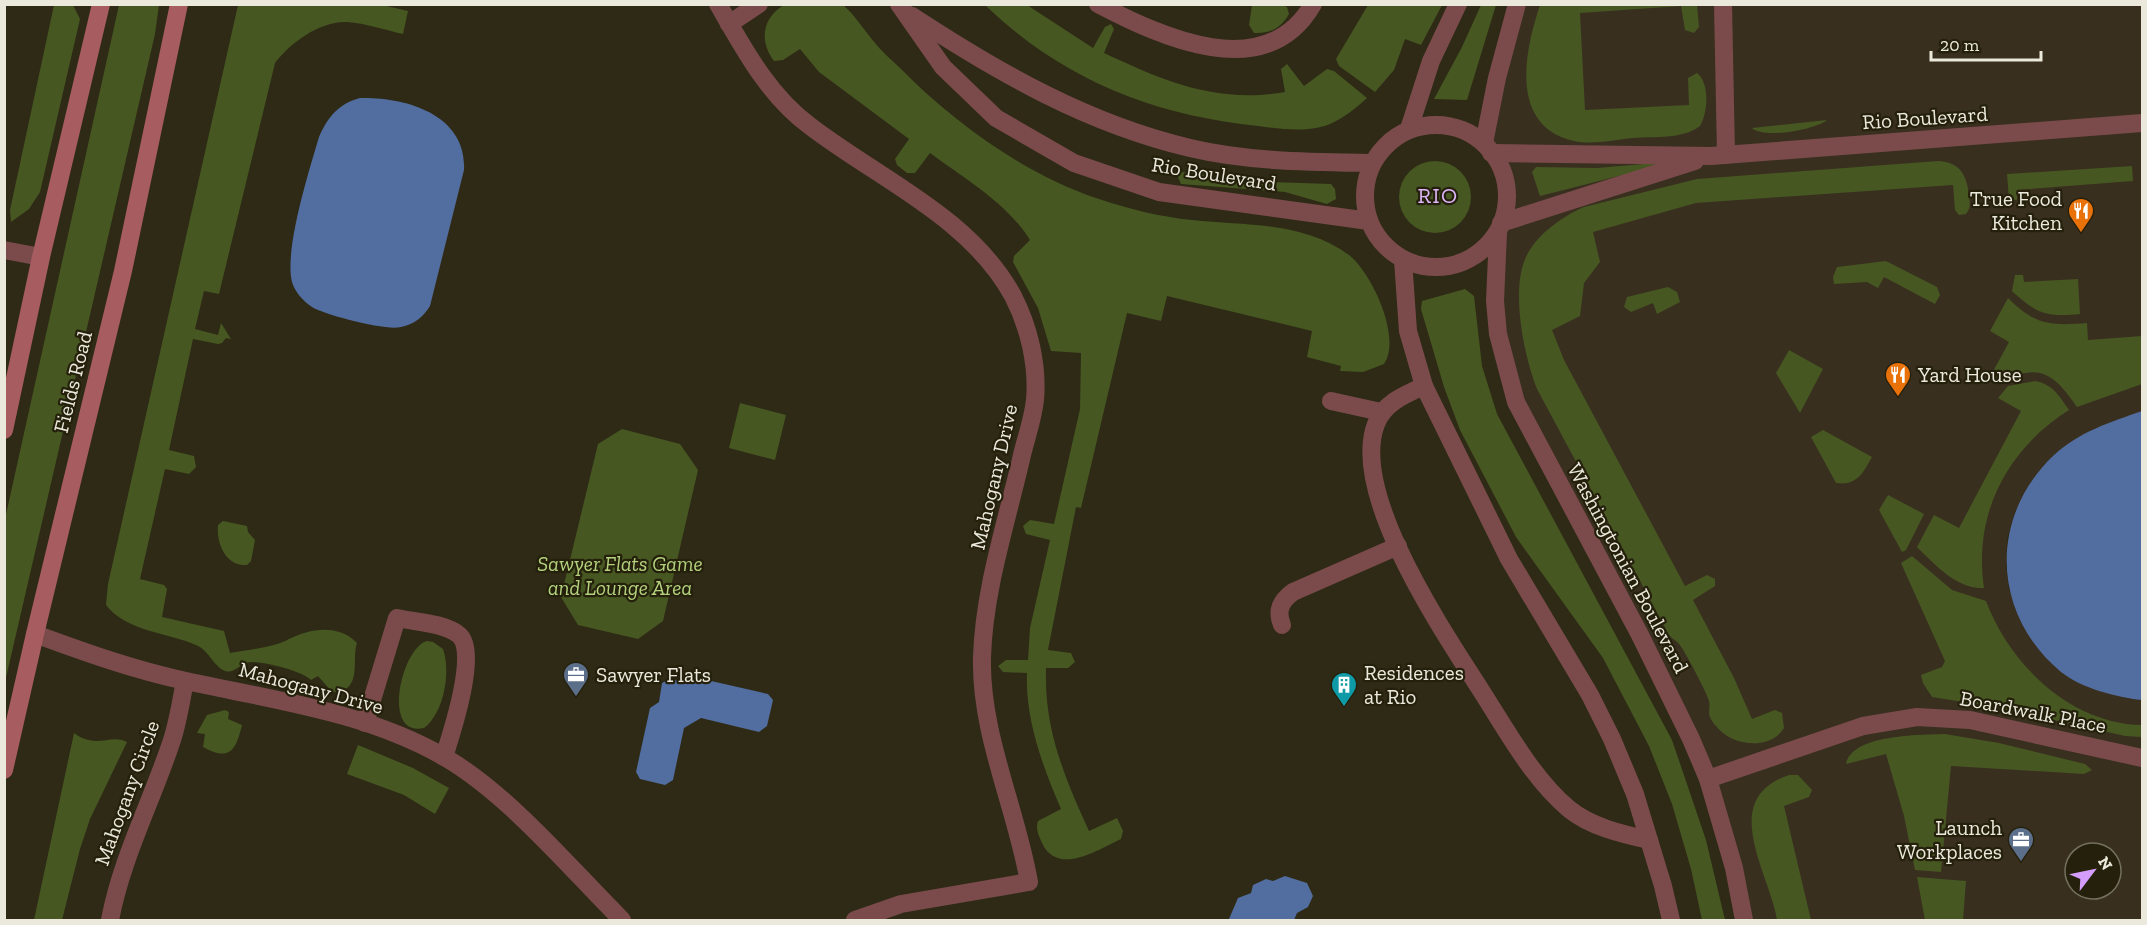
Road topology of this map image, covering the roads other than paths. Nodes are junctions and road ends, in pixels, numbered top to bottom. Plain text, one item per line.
1 (100, 4) edge
2 (179, 4) edge
3 (718, 4) edge
4 (759, 4) edge
5 (1098, 4) edge
6 (1313, 4) edge
7 (1458, 4) edge
8 (1517, 4) edge
9 (1723, 4) edge
10 (900, 7) edge
11 (729, 24) junction
12 (2142, 123) edge
13 (1409, 129) junction
14 (1487, 148) junction
15 (1719, 155) junction
16 (1372, 163) junction
17 (1369, 221) junction
18 (1500, 228) junction
19 (4, 250) edge
20 (41, 257) junction
21 (1403, 260) junction
22 (1424, 386) junction
23 (1331, 401) dead end
24 (1381, 412) junction
25 (4, 430) edge
26 (1398, 546) junction
27 (1282, 625) dead end
28 (34, 634) junction
29 (185, 681) junction
30 (365, 723) junction
31 (444, 757) junction
32 (2142, 758) edge
33 (4, 770) edge
34 (1708, 779) junction
35 (1649, 840) junction
36 (110, 921) edge
37 (622, 921) edge
38 (855, 921) edge
39 (1671, 921) edge
40 (1744, 921) edge

1 - 20 main road
2 - 28 main road, Fields Road
3 - 11 street, Mahogany Drive
4 - 11 street
5 - 6 street
7 - 13 street
8 - 14 street
9 - 15 street
10 - 16 street, Rio Boulevard
10 - 17 street, Rio Boulevard
11 - 38 street, Mahogany Drive
12 - 15 street, Rio Boulevard
13 - 14 street
13 - 16 street
14 - 15 street, Rio Boulevard
14 - 18 street
15 - 18 street, Rio Boulevard
16 - 17 street
17 - 21 street
18 - 21 street
18 - 34 street, Washingtonian Boulevard
19 - 20 street
20 - 25 main road
21 - 22 street
22 - 24 street
22 - 35 street
23 - 24 street
24 - 26 street
26 - 27 street
26 - 35 street
28 - 29 street, Mahogany Drive
28 - 33 main road, Fields Road
29 - 30 street, Mahogany Drive
29 - 36 street, Mahogany Circle
30 - 31 street, Mahogany Drive
30 - 31 street
31 - 37 street, Mahogany Drive
32 - 34 street, Boardwalk Place
34 - 40 street, Washingtonian Boulevard
35 - 39 street

